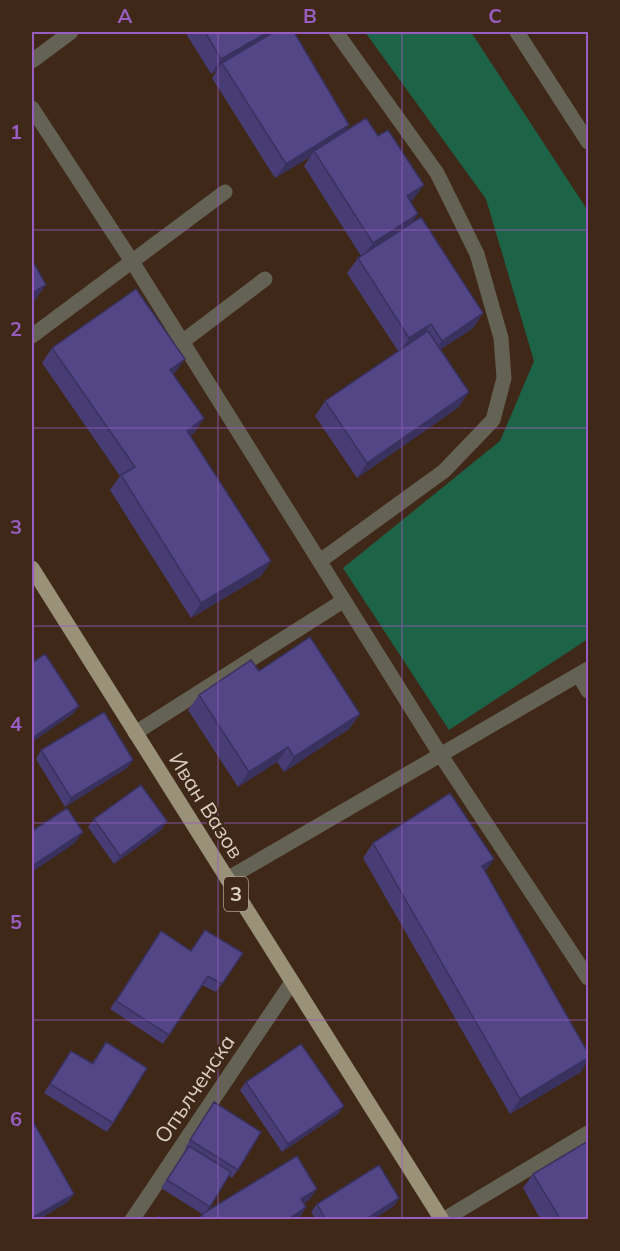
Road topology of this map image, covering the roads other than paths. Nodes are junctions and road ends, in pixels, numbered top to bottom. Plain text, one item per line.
1 (71, 32) edge
2 (336, 32) edge
3 (517, 32) edge
4 (32, 61) edge
5 (32, 108) edge
6 (588, 142) edge
7 (225, 192) dead end
8 (133, 263) junction
9 (265, 279) dead end
10 (32, 336) edge
11 (182, 342) junction
12 (320, 561) junction
13 (32, 568) edge
14 (343, 601) junction
15 (584, 672) edge
16 (588, 691) edge
17 (135, 733) junction
18 (440, 754) junction
19 (227, 879) junction
20 (588, 978) edge
21 (292, 982) junction
22 (588, 1133) edge
23 (132, 1220) edge
24 (442, 1220) edge

1 - 4 street
2 - 12 street
3 - 6 street
5 - 8 street
7 - 8 street
8 - 10 street
8 - 11 street
9 - 11 street
11 - 12 street
12 - 14 street
13 - 17 main road, Иван Вазов / 3
14 - 17 street
14 - 18 street
15 - 16 street
15 - 18 street
17 - 19 main road, Иван Вазов / 3
18 - 19 street
18 - 20 street
19 - 21 main road, Иван Вазов / 3
21 - 23 street, Опълченска
21 - 24 main road, Иван Вазов / 3
22 - 24 street

